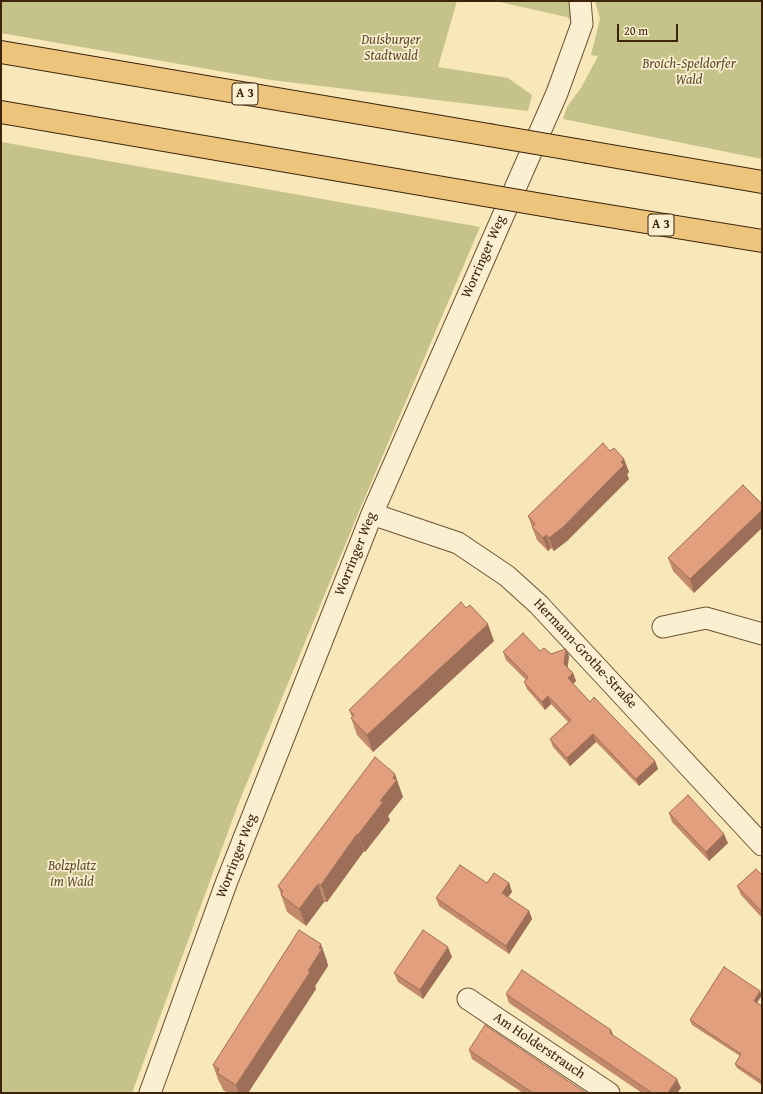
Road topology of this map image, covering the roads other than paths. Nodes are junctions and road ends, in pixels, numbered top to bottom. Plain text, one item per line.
1 (580, 1) edge
2 (1, 52) edge
3 (1, 112) edge
4 (762, 182) edge
5 (762, 241) edge
6 (372, 514) junction
7 (663, 627) dead end
8 (762, 634) edge
9 (762, 844) edge
10 (468, 999) dead end
11 (150, 1093) edge
12 (609, 1093) edge

1 - 6 street, Worringer Weg
2 - 4 highway, A 3, bridge
3 - 5 highway, A 3, bridge
6 - 9 street, Hermann-Grothe-Straße
6 - 11 street, Worringer Weg
7 - 8 street
10 - 12 street, Am Holderstrauch

